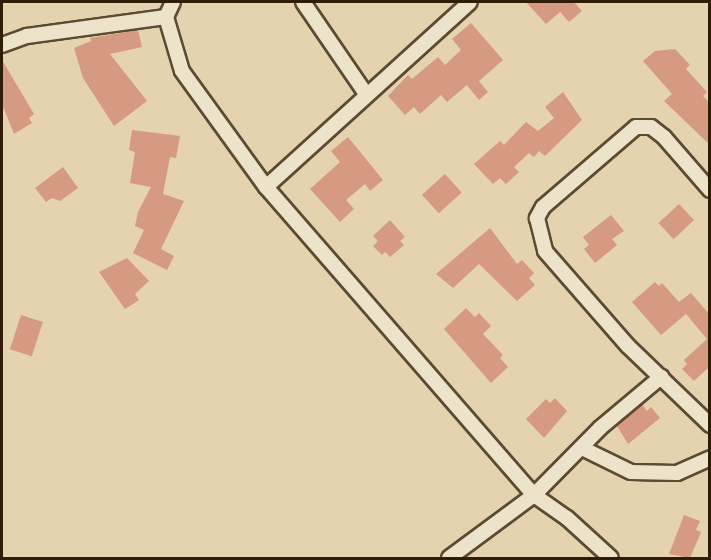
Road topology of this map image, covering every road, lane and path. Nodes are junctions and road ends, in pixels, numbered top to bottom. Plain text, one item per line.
1 (173, 2) edge
2 (303, 2) edge
3 (470, 2) edge
4 (166, 16) junction
5 (2, 45) edge
6 (366, 94) junction
7 (266, 187) junction
8 (710, 190) edge
9 (661, 377) junction
10 (710, 425) edge
11 (584, 449) junction
12 (710, 458) edge
13 (534, 495) junction
14 (449, 558) edge
15 (611, 558) edge

1 - 4 street
2 - 6 street
3 - 6 street
4 - 5 street
4 - 7 street
6 - 7 street
7 - 13 street
8 - 9 street
9 - 10 street
9 - 11 street
11 - 12 street
11 - 13 street
13 - 14 street
13 - 15 street

